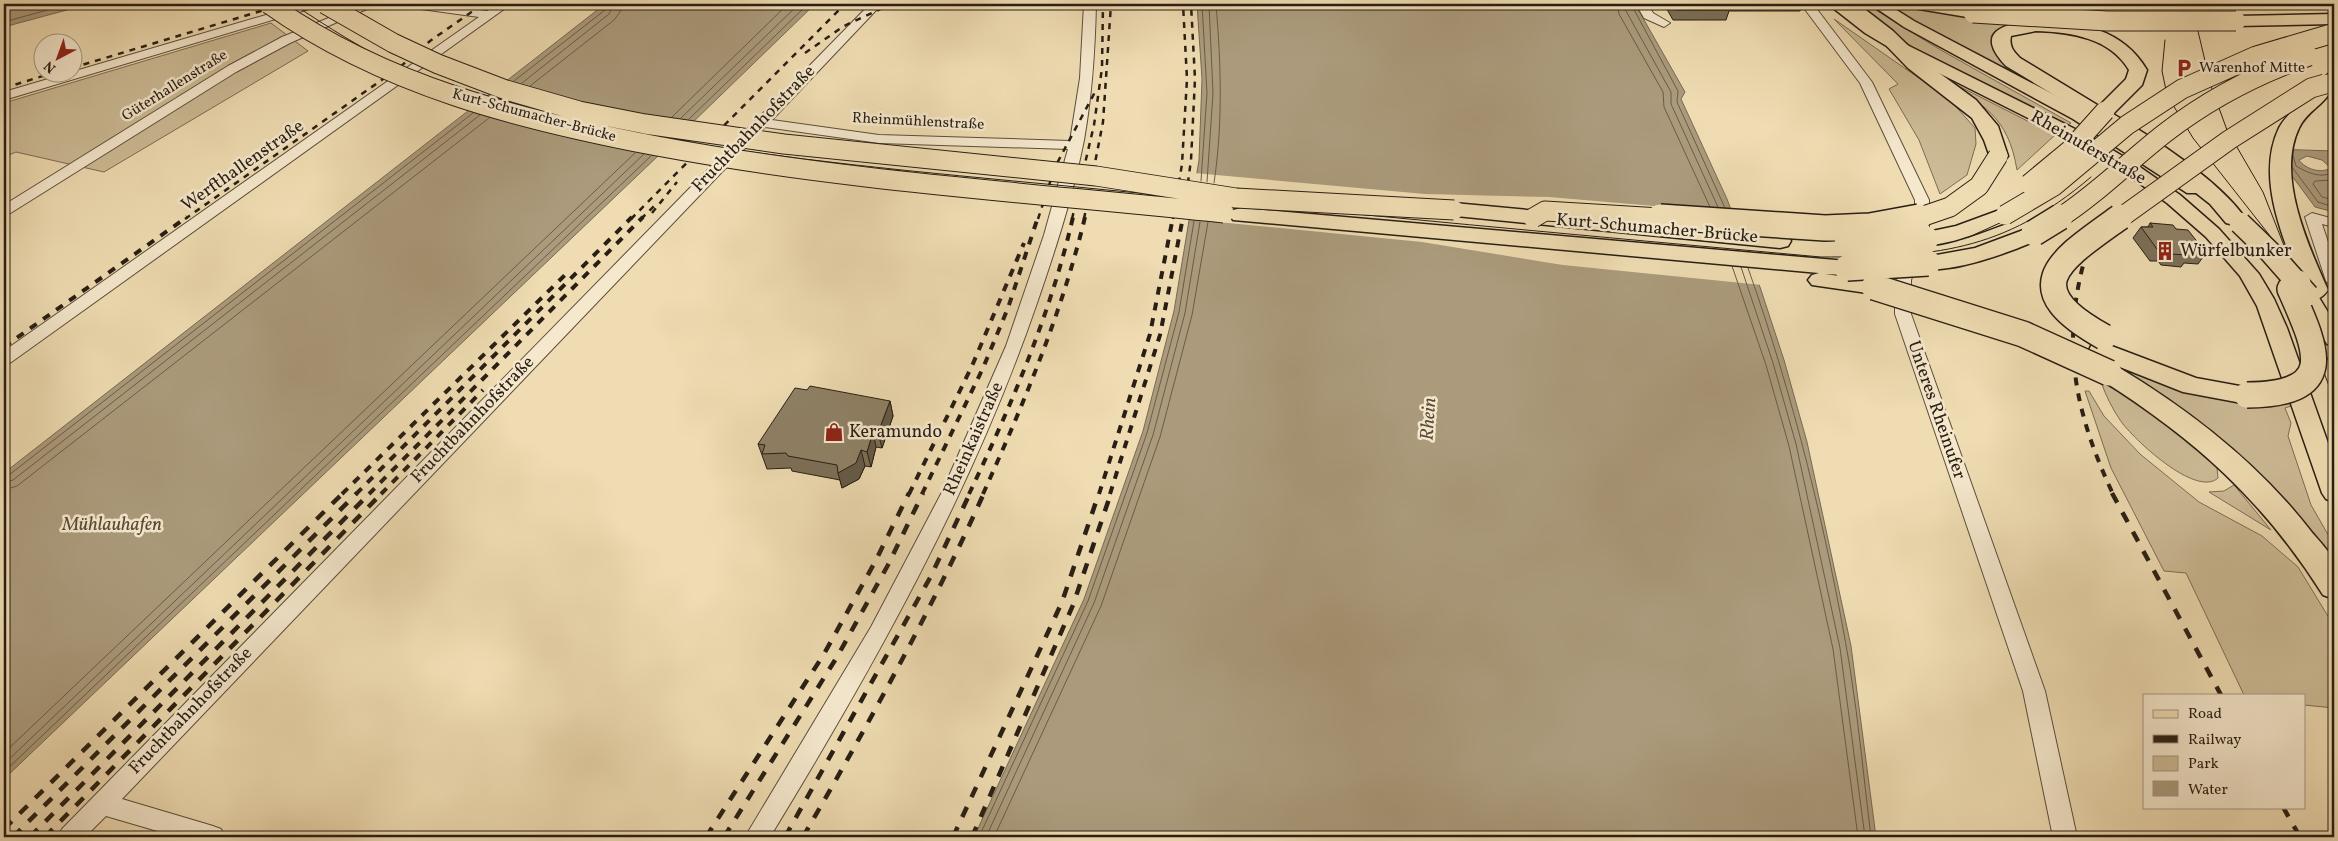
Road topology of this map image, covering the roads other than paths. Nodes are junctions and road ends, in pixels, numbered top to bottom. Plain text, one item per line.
1 (269, 4) edge
2 (315, 4) edge
3 (325, 4) edge
4 (372, 4) edge
5 (414, 4) edge
6 (505, 4) edge
7 (876, 4) edge
8 (1090, 4) edge
9 (1642, 4) edge
10 (1807, 4) edge
11 (1836, 4) edge
12 (1849, 4) edge
13 (1878, 4) edge
14 (1919, 4) edge
15 (2072, 4) edge
16 (490, 15) junction
17 (2334, 19) edge
18 (2236, 21) junction
19 (1664, 23) dead end
20 (2334, 33) edge
21 (1900, 48) junction
22 (2334, 48) edge
23 (2330, 81) edge
24 (4, 96) edge
25 (760, 122) junction
26 (1075, 145) junction
27 (4, 211) edge
28 (2004, 215) junction
29 (1533, 218) junction
30 (2237, 220) junction
31 (2334, 223) edge
32 (1469, 234) junction
33 (2334, 281) edge
34 (2303, 289) junction
35 (2334, 339) edge
36 (2104, 353) junction
37 (4, 359) edge
38 (2334, 493) edge
39 (2334, 587) edge
40 (102, 804) junction
41 (70, 837) edge
42 (213, 837) edge
43 (757, 837) edge
44 (2065, 837) edge

1 - 32 highway, Kurt-Schumacher-Brücke, bridge
2 - 24 street
3 - 29 highway, Kurt-Schumacher-Brücke, bridge
4 - 27 street, Güterhallenstraße
5 - 16 street
6 - 16 street, Werfthallenstraße
7 - 25 street, Fruchtbahnhofstraße
8 - 26 street, Rheinkaistraße
9 - 19 street
10 - 44 street, Unteres Rheinufer
11 - 21 main road, Rheinuferstraße
12 - 21 highway
13 - 30 main road, Rheinuferstraße
14 - 18 highway, bridge
15 - 18 highway, bridge
16 - 37 street, Werfthallenstraße
17 - 18 highway
20 - 28 highway, Kurt-Schumacher-Brücke, bridge
21 - 29 highway, bridge
21 - 38 main road, Rheinuferstraße
22 - 32 highway, bridge
23 - 34 highway
23 - 36 highway, bridge
25 - 26 street, Rheinmühlenstraße
25 - 40 street, Fruchtbahnhofstraße
26 - 43 street, Rheinkaistraße
28 - 29 highway, Kurt-Schumacher-Brücke, bridge
28 - 30 highway, bridge
30 - 34 main road, Rheinuferstraße, bridge
31 - 33 street
32 - 36 highway, bridge
34 - 35 main road, Rheinuferstraße
34 - 36 highway, bridge
36 - 39 highway
40 - 41 street, Fruchtbahnhofstraße
40 - 42 street

